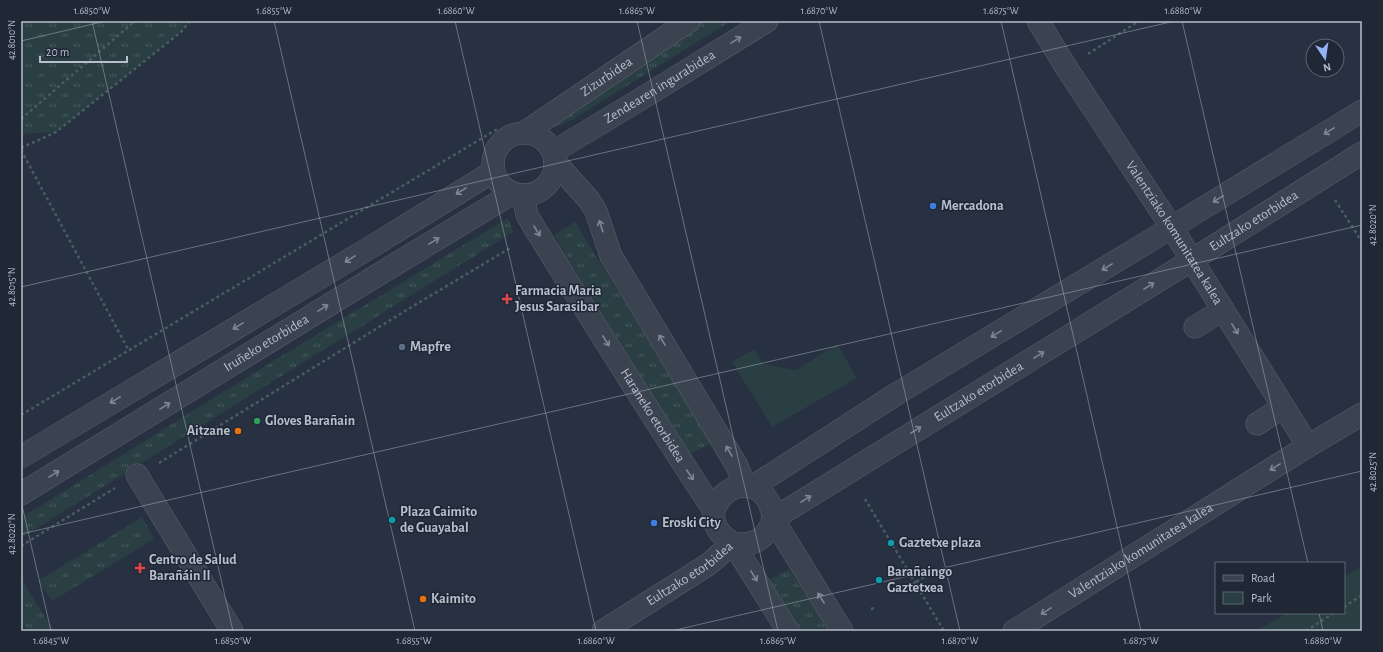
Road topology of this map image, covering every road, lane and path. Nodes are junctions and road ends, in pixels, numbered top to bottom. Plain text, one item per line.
1 (135, 21) edge
2 (190, 21) edge
3 (689, 21) edge
4 (767, 21) edge
5 (1038, 21) edge
6 (1139, 21) edge
7 (1084, 56) dead end
8 (1362, 111) edge
9 (21, 119) edge
10 (532, 128) junction
11 (21, 149) edge
12 (1362, 153) edge
13 (554, 157) junction
14 (494, 171) junction
15 (518, 194) junction
16 (1335, 199) dead end
17 (1172, 228) junction
18 (1362, 242) edge
19 (512, 247) dead end
20 (1192, 260) junction
21 (1223, 310) junction
22 (1195, 327) dead end
23 (129, 351) junction
24 (1283, 407) junction
25 (1362, 414) edge
26 (21, 415) edge
27 (1257, 424) dead end
28 (1308, 446) junction
29 (21, 457) edge
30 (137, 475) junction
31 (749, 487) junction
32 (21, 494) edge
33 (865, 499) dead end
34 (714, 510) junction
35 (773, 519) junction
36 (733, 543) junction
37 (21, 546) edge
38 (936, 570) dead end
39 (915, 582) junction
40 (906, 588) dead end
41 (1362, 595) edge
42 (1345, 606) edge
43 (1333, 614) edge
44 (1311, 630) edge
45 (232, 631) edge
46 (603, 631) edge
47 (788, 631) edge
48 (842, 631) edge
49 (944, 631) edge
50 (1014, 631) edge
51 (1306, 631) edge

1 - 9 path
2 - 11 path
3 - 10 street, Zizurbidea
13 -> 4 street, Zendearen ingurabidea
5 - 17 street, Valentziako komunitatea kalea
6 - 7 path
8 -> 17 street
10 - 13 street
10 - 14 street
10 - 23 path
11 - 23 path
12 - 20 street, Eultzako etorbidea
13 - 15 street
31 -> 13 street
14 - 15 street
14 -> 29 street, Iruñeko etorbidea
32 -> 15 street, Iruñeko etorbidea
15 -> 34 street, Haraneko etorbidea
16 - 18 path
17 - 20 street, Valentziako komunitatea kalea
17 -> 31 street
19 - 30 path
20 - 21 street, Valentziako komunitatea kalea
35 -> 20 street, Eultzako etorbidea
21 - 22 street
21 -> 24 street, Valentziako komunitatea kalea
23 - 26 path
24 - 27 street
24 - 28 street, Valentziako komunitatea kalea
25 - 28 street, Valentziako komunitatea kalea
28 -> 50 street, Valentziako komunitatea kalea
30 - 37 path
30 - 45 street
31 - 34 street
31 - 35 street
33 - 39 path
34 - 36 street, Haraneko etorbidea
35 - 36 street, Eultzako etorbidea
48 -> 35 street
36 - 46 street, Eultzako etorbidea
36 -> 47 street, Haraneko etorbidea
38 - 39 path
39 - 40 path
39 - 49 path
41 - 42 path
43 - 44 path
44 - 51 path

